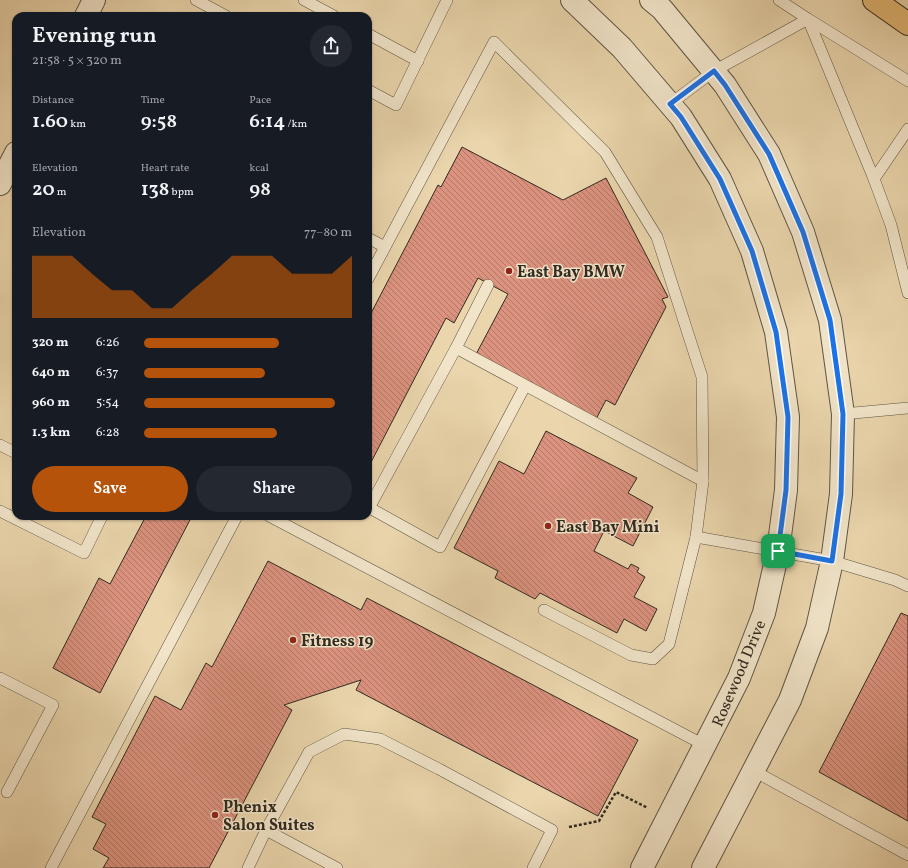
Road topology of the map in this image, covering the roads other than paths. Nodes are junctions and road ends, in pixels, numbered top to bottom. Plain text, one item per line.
1 (94, 0) edge
2 (196, 0) edge
3 (304, 0) edge
4 (572, 0) edge
5 (651, 0) edge
6 (779, 0) edge
7 (874, 0) edge
8 (443, 2) edge
9 (88, 12) edge
10 (218, 12) edge
11 (326, 12) edge
12 (808, 19) junction
13 (908, 24) edge
14 (372, 36) edge
15 (418, 61) junction
16 (714, 71) junction
17 (908, 81) edge
18 (372, 92) edge
19 (670, 104) junction
20 (908, 129) edge
21 (12, 161) edge
22 (874, 179) junction
23 (0, 184) edge
24 (372, 240) edge
25 (385, 247) junction
26 (372, 271) edge
27 (488, 284) dead end
28 (908, 292) edge
29 (456, 348) junction
30 (525, 386) junction
31 (908, 408) edge
32 (843, 414) junction
33 (0, 445) edge
34 (12, 451) edge
35 (703, 481) junction
36 (372, 502) edge
37 (372, 510) edge
38 (0, 511) edge
39 (12, 517) edge
40 (18, 520) edge
41 (100, 520) edge
42 (235, 520) edge
43 (277, 520) edge
44 (696, 537) junction
45 (778, 551) junction
46 (832, 561) junction
47 (908, 586) edge
48 (544, 610) dead end
49 (0, 678) edge
50 (706, 746) junction
51 (754, 771) junction
52 (7, 792) dead end
53 (266, 830) junction
54 (908, 855) edge
55 (51, 868) edge
56 (248, 868) edge
57 (337, 868) edge
58 (533, 868) edge
59 (642, 868) edge
60 (703, 868) edge

1 - 9 street
2 - 10 lane
3 - 11 lane
4 - 19 street, Rosewood Drive
5 - 16 street
6 - 12 lane
7 - 13 highway
8 - 15 lane
12 - 16 lane
12 - 17 lane
12 - 22 lane
14 - 15 lane
15 - 18 lane
16 - 19 lane
16 - 32 street
19 - 45 street, Rosewood Drive
20 - 22 lane
21 - 23 street
22 - 28 lane
24 - 25 lane
25 - 26 lane
25 - 35 lane
27 - 29 lane
29 - 30 lane
29 - 36 lane
30 - 35 lane
30 - 37 lane
31 - 32 lane
32 - 46 street
33 - 34 lane
35 - 44 lane
38 - 39 lane
40 - 41 lane
42 - 55 lane
43 - 50 lane
44 - 45 lane
44 - 48 lane
45 - 46 lane
45 - 50 street, Rosewood Drive
46 - 47 lane
46 - 51 street
49 - 52 lane
50 - 59 street, Rosewood Drive
51 - 54 lane
51 - 60 street
53 - 56 lane
53 - 57 lane
53 - 58 lane

